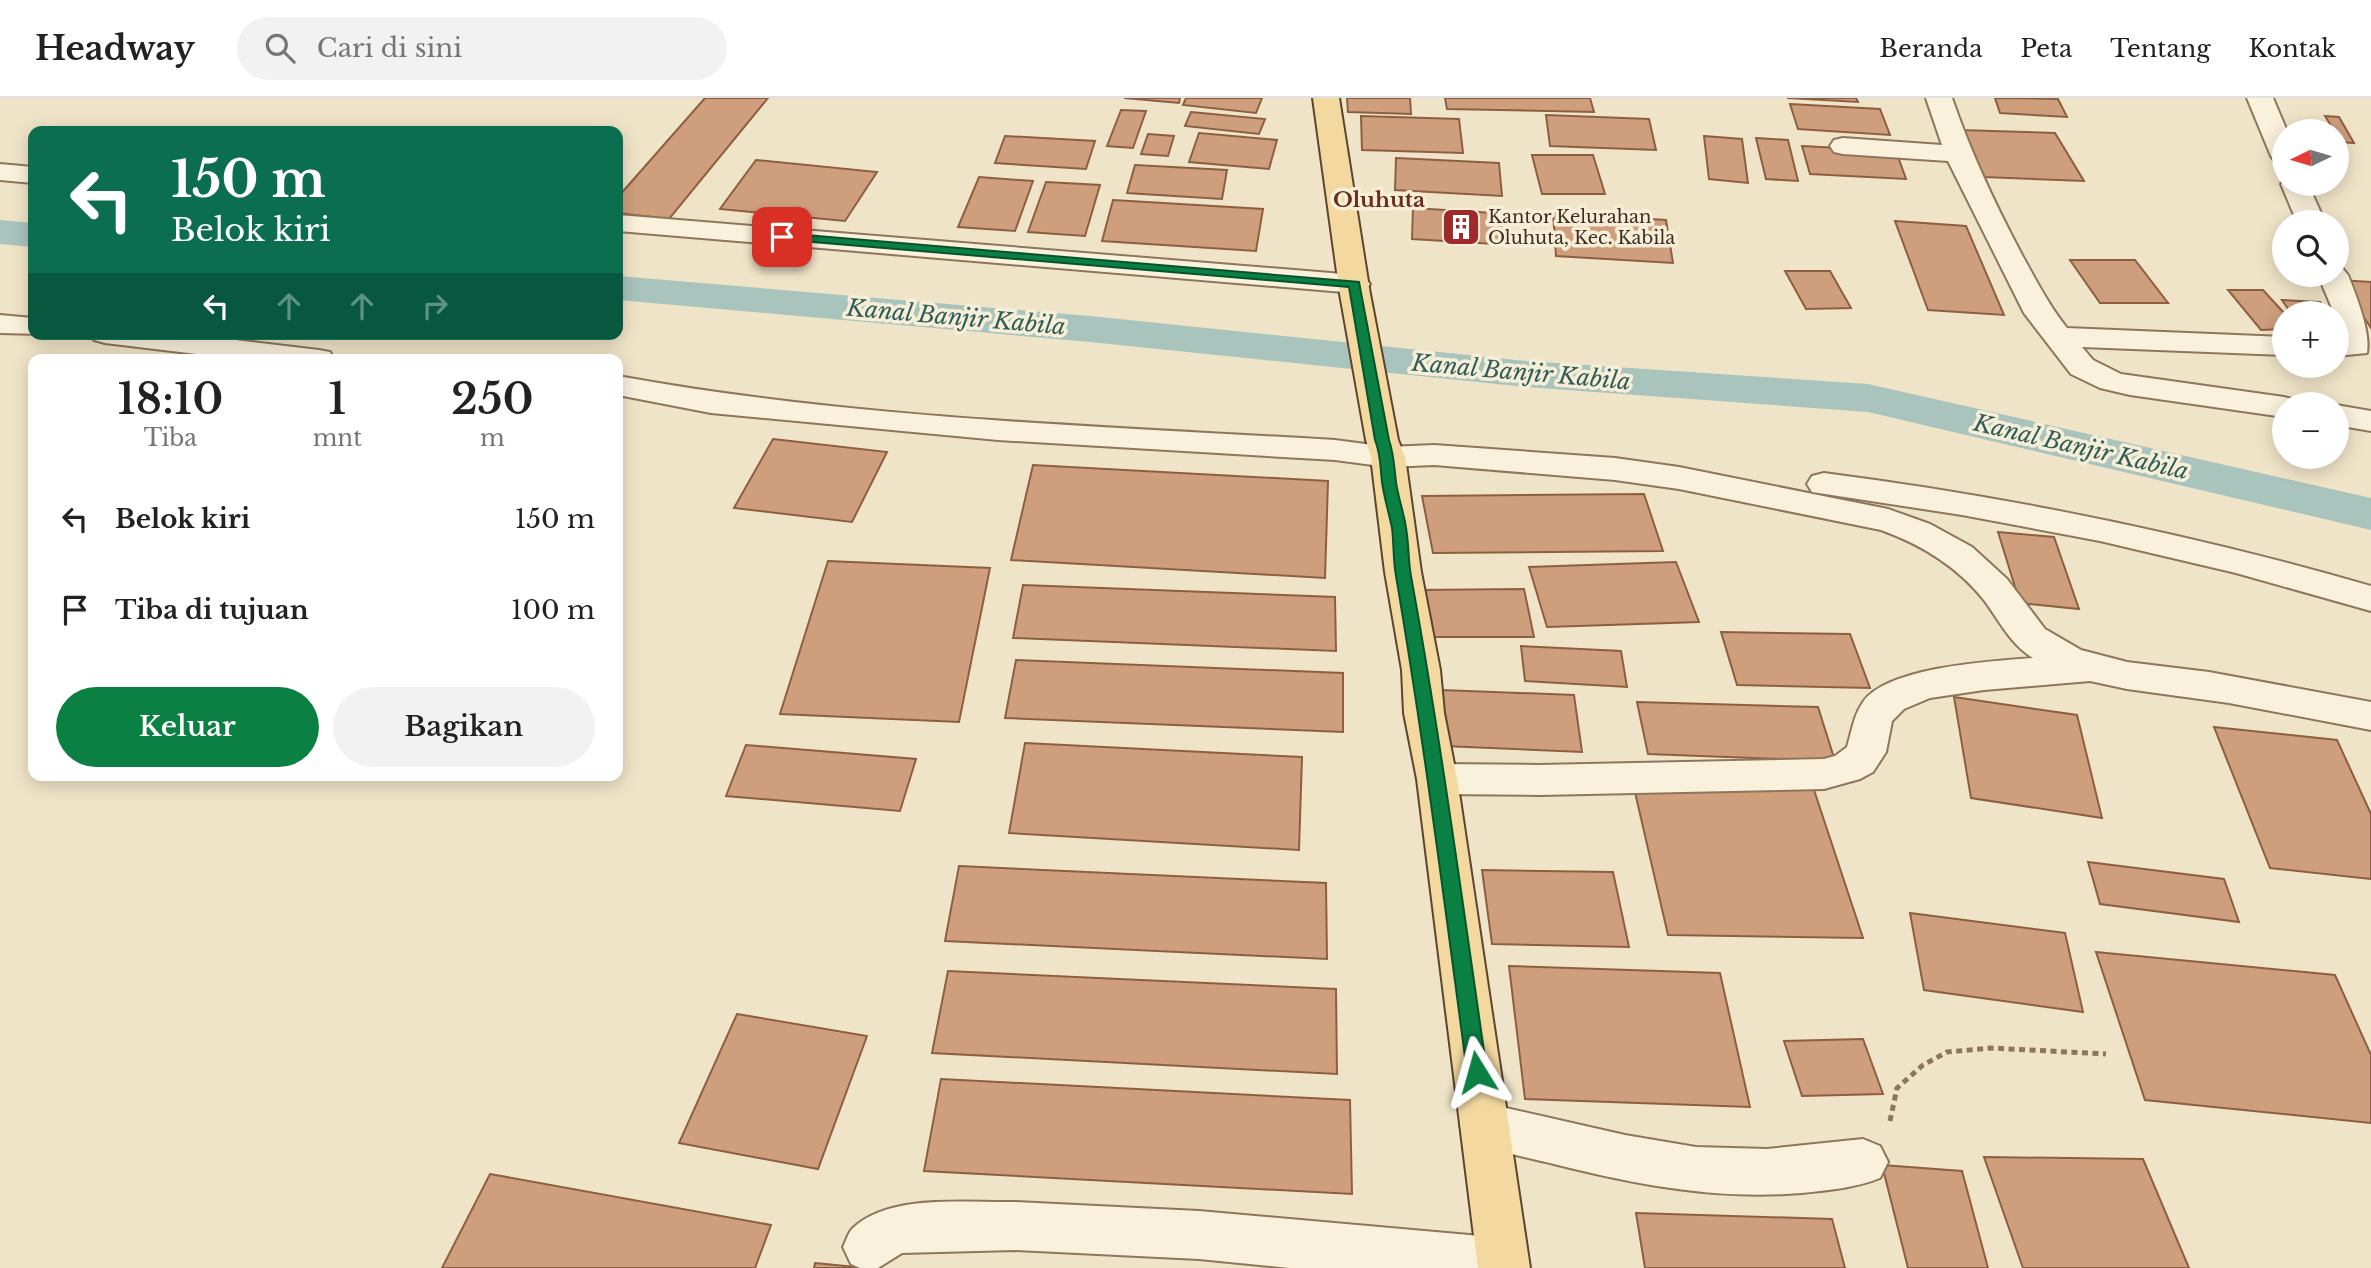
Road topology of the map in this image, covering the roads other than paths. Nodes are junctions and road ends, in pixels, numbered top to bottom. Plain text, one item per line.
1 (1326, 98) edge
2 (1940, 98) edge
3 (2260, 98) edge
4 (2272, 127) edge
5 (1843, 146) dead end
6 (1958, 154) junction
7 (0, 172) edge
8 (28, 174) edge
9 (623, 223) edge
10 (1355, 289) junction
11 (2349, 314) edge
12 (0, 324) edge
13 (28, 327) edge
14 (2058, 337) junction
15 (156, 340) edge
16 (2272, 346) edge
17 (2349, 346) edge
18 (276, 354) edge
19 (623, 387) edge
20 (2272, 405) edge
21 (2349, 417) edge
22 (2371, 421) edge
23 (1385, 448) junction
24 (1678, 478) junction
25 (2371, 599) edge
26 (2096, 669) junction
27 (2371, 716) edge
28 (1437, 779) junction
29 (1484, 1125) junction
30 (1863, 1162) road end
31 (869, 1247) dead end
32 (1503, 1266) edge

1 - 10 main road
2 - 6 street
3 - 4 street
5 - 6 street
6 - 14 street
7 - 8 street
9 - 10 street
10 - 23 main road
11 - 17 street
12 - 13 street
14 - 16 street
14 - 20 street
15 - 18 street
19 - 23 street
21 - 22 street
23 - 24 street
23 - 28 main road
24 - 25 street
24 - 26 street
26 - 27 street
26 - 28 street
28 - 29 main road
29 - 30 street
29 - 32 main road
31 - 32 street

